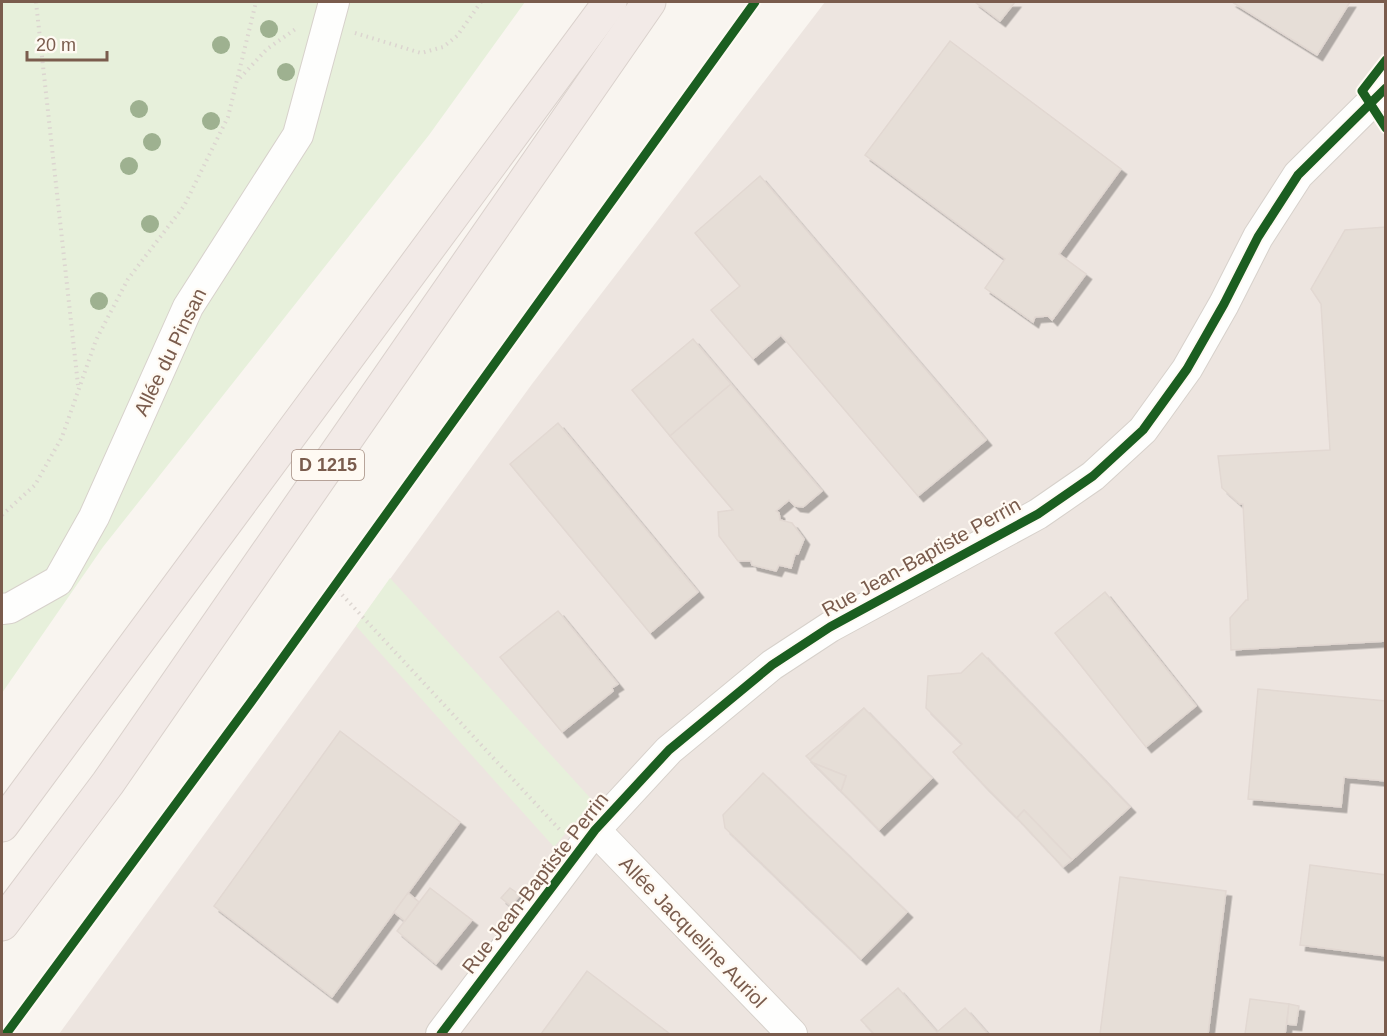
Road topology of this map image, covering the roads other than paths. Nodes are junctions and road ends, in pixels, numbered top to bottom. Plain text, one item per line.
1 (610, 2) edge
2 (649, 2) edge
3 (331, 13) edge
4 (1386, 88) edge
5 (1386, 113) edge
6 (1349, 125) junction
7 (2, 609) edge
8 (2, 825) edge
9 (587, 840) junction
10 (2, 924) edge
11 (441, 1035) edge
12 (792, 1035) edge

1 - 8 highway, D 1215
2 - 10 highway, D 1215
3 - 7 street, Allée du Pinsan
4 - 6 street, Rue Jean-Baptiste Perrin
5 - 6 street, Rue Jean-Baptiste Perrin
6 - 9 street, Rue Jean-Baptiste Perrin
9 - 11 street, Rue Jean-Baptiste Perrin
9 - 12 street, Allée Jacqueline Auriol

